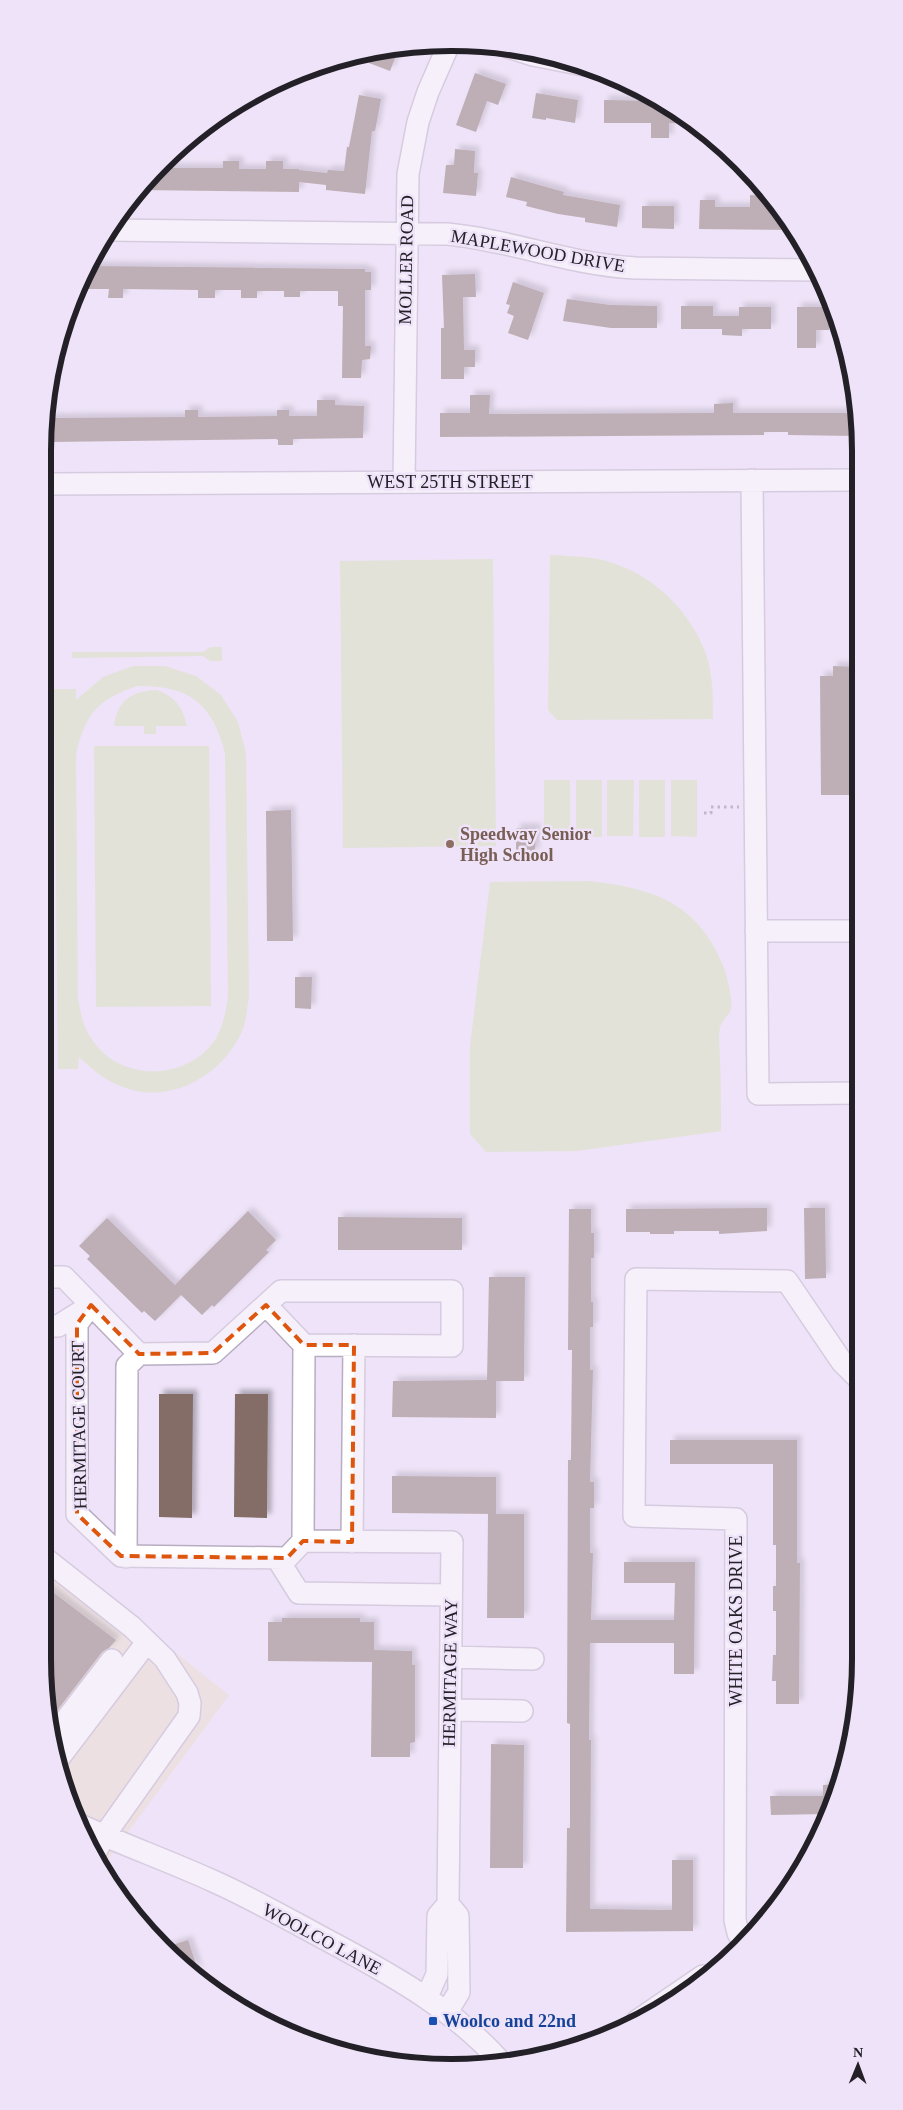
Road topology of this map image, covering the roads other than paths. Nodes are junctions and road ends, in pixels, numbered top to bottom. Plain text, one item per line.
1 (446, 51) edge
2 (118, 230) edge
3 (406, 233) junction
4 (808, 270) edge
5 (752, 480) junction
6 (852, 480) edge
7 (404, 482) junction
8 (51, 484) edge
9 (756, 931) junction
10 (852, 931) edge
11 (852, 1093) edge
12 (51, 1277) edge
13 (91, 1305) junction
14 (266, 1305) junction
15 (51, 1326) edge
16 (304, 1345) junction
17 (354, 1345) junction
18 (139, 1354) junction
19 (852, 1372) edge
20 (302, 1541) junction
21 (352, 1542) junction
22 (126, 1556) junction
23 (277, 1558) junction
24 (51, 1563) edge
25 (451, 1595) junction
26 (147, 1642) junction
27 (451, 1658) junction
28 (533, 1659) dead end
29 (112, 1660) dead end
30 (450, 1710) junction
31 (522, 1711) dead end
32 (58, 1730) edge
33 (63, 1753) edge
34 (90, 1830) edge
35 (104, 1836) junction
36 (98, 1846) edge
37 (448, 1904) junction
38 (740, 1936) edge
39 (427, 1997) junction
40 (447, 2012) junction
41 (495, 2056) edge

1 - 3 street, MOLLER ROAD
2 - 3 street, MAPLEWOOD DRIVE
3 - 4 street, MAPLEWOOD DRIVE
3 - 7 street, MOLLER ROAD
5 - 6 street, WEST 25TH STREET
5 - 7 street, WEST 25TH STREET
5 - 9 street
7 - 8 street, WEST 25TH STREET
9 - 10 street
9 - 11 street
12 - 13 street
13 - 15 street
13 - 18 street
13 - 22 street, HERMITAGE COURT
14 - 16 street
14 - 17 street
14 - 18 street
16 - 17 street
16 - 20 street
17 - 21 street
18 - 22 street
19 - 38 street, WHITE OAKS DRIVE
20 - 21 street, HERMITAGE WAY
20 - 23 street
21 - 25 street, HERMITAGE WAY
22 - 23 street
23 - 25 street
24 - 26 street
25 - 27 street, HERMITAGE WAY
26 - 33 street
26 - 35 street
27 - 28 street
27 - 30 street, HERMITAGE WAY
29 - 32 street
30 - 31 street
30 - 37 street, HERMITAGE WAY
34 - 35 street, WOOLCO LANE
35 - 36 street
35 - 39 street, WOOLCO LANE
37 - 39 street, HERMITAGE WAY
37 - 40 street, HERMITAGE WAY
39 - 40 street, WOOLCO LANE
40 - 41 street, WOOLCO LANE

